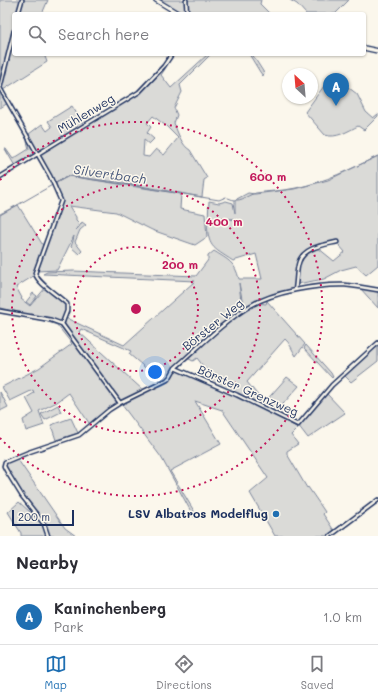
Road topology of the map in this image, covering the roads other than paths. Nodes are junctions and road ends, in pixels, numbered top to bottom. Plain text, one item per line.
1 (22, 0) edge
2 (156, 0) edge
3 (186, 0) edge
4 (19, 12) edge
5 (176, 12) edge
6 (187, 12) edge
7 (12, 39) edge
8 (366, 48) edge
9 (378, 51) edge
10 (171, 56) edge
11 (38, 154) junction
12 (0, 177) edge
13 (337, 242) dead end
14 (295, 290) junction
15 (378, 290) edge
16 (0, 311) edge
17 (62, 324) junction
18 (378, 343) edge
19 (174, 368) junction
20 (120, 403) junction
21 (378, 500) edge
22 (48, 536) edge
23 (330, 536) edge

1 - 4 street
2 - 5 main road
3 - 6 street
7 - 11 street
8 - 9 main road
10 - 11 street, Mühlenweg
11 - 12 street, Mühlenweg
11 - 17 street
13 - 14 street
14 - 15 street, Börster Weg
14 - 19 street, Börster Weg
16 - 17 street
17 - 20 street
18 - 19 street, Börster Grenzweg
19 - 20 street, Börster Weg
20 - 22 street, Börster Weg
21 - 23 street

